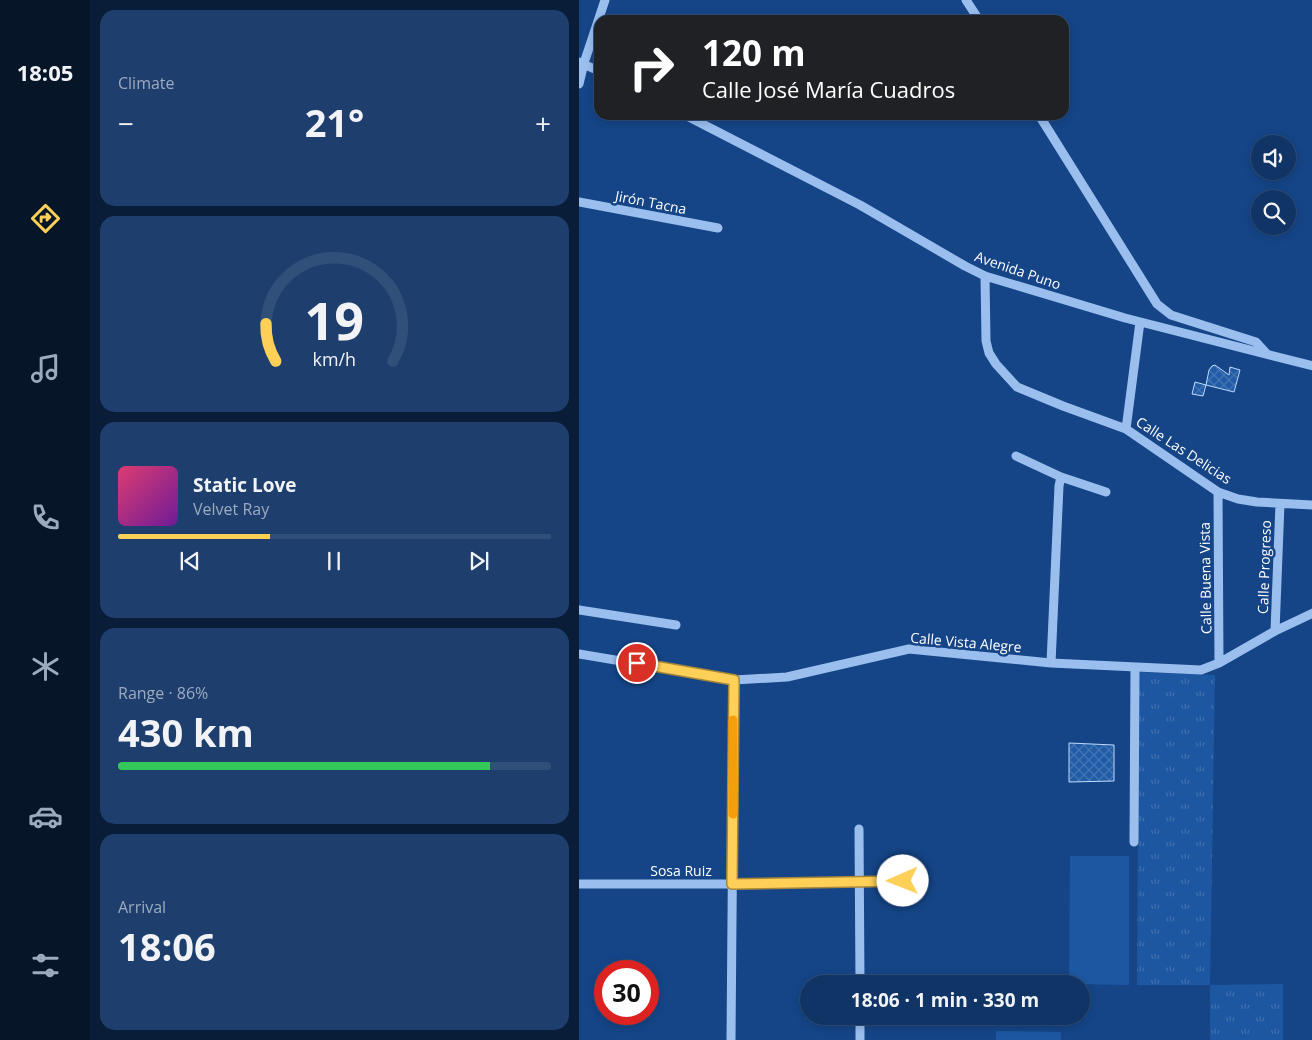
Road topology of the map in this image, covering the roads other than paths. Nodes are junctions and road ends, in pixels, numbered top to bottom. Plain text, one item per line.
1 (605, 0) edge
2 (966, 0) edge
3 (599, 15) edge
4 (976, 15) edge
5 (594, 28) edge
6 (581, 62) edge
7 (594, 68) edge
8 (579, 84) edge
9 (695, 120) edge
10 (1042, 120) edge
11 (579, 202) edge
12 (718, 228) dead end
13 (985, 276) junction
14 (1140, 322) junction
15 (1267, 354) junction
16 (1312, 366) edge
17 (1126, 428) junction
18 (1016, 456) dead end
19 (1061, 477) junction
20 (1106, 492) dead end
21 (1218, 492) junction
22 (1280, 504) junction
23 (1312, 505) edge
24 (579, 610) edge
25 (1312, 613) edge
26 (676, 625) dead end
27 (1275, 631) junction
28 (579, 654) edge
29 (1051, 663) junction
30 (1219, 663) junction
31 (1135, 667) junction
32 (734, 680) junction
33 (859, 829) dead end
34 (1134, 842) dead end
35 (903, 881) dead end
36 (860, 882) junction
37 (579, 884) edge
38 (732, 884) junction
39 (860, 975) edge
40 (860, 1025) edge
41 (731, 1040) edge
42 (860, 1040) edge

1 - 3 street
2 - 4 street
5 - 6 street
6 - 7 street
6 - 8 street
9 - 13 street, Avenida Puno
10 - 15 street
11 - 12 street, Jirón Tacna
13 - 14 street, Avenida Puno
13 - 17 street, Calle Las Delicias
14 - 15 street, Avenida Puno
14 - 17 street
15 - 16 street, Avenida Puno
17 - 21 street, Calle Las Delicias
18 - 19 street
19 - 20 street
19 - 29 street
21 - 22 street, Calle Las Delicias
21 - 30 street, Calle Buena Vista
22 - 23 street, Calle Las Delicias
22 - 27 street, Calle Progreso
24 - 26 street
25 - 27 street, Calle Vista Alegre
27 - 30 street, Calle Vista Alegre
28 - 32 street, Calle Vista Alegre
29 - 31 street, Calle Vista Alegre
29 - 32 street, Calle Vista Alegre
30 - 31 street, Calle Vista Alegre
31 - 34 street
32 - 38 street
33 - 36 street
35 - 36 street, Sosa Ruiz
36 - 38 street, Sosa Ruiz
36 - 39 street
37 - 38 street, Sosa Ruiz
38 - 41 street
40 - 42 street

